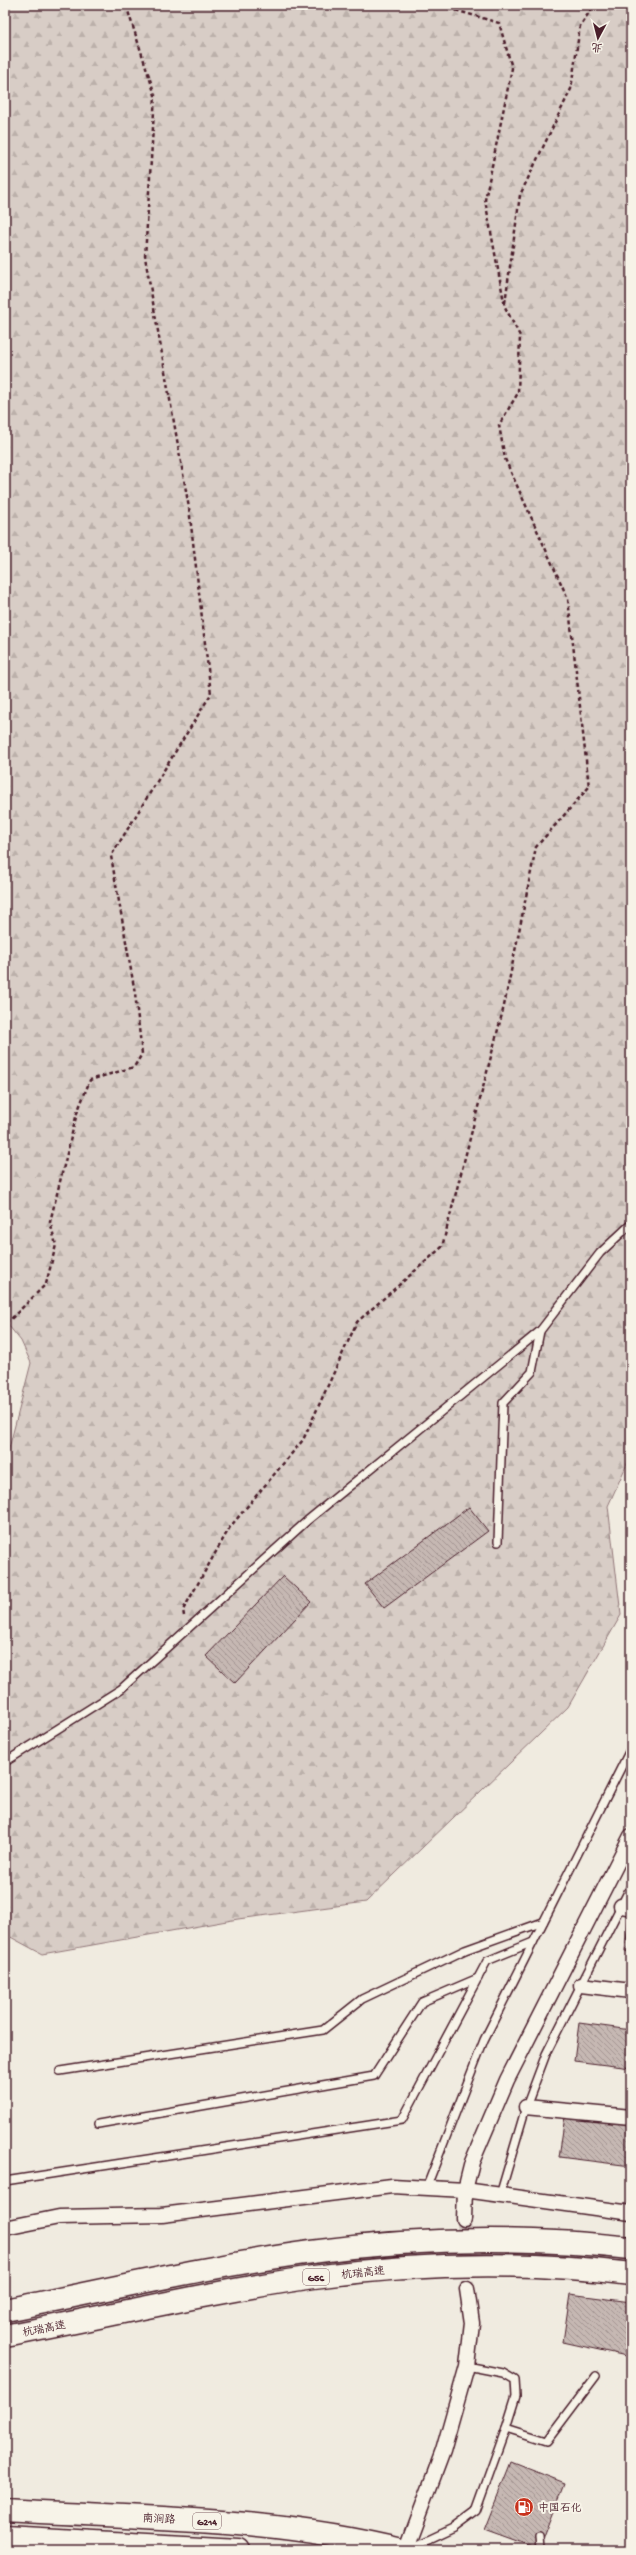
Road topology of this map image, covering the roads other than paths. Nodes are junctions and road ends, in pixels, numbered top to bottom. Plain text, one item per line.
1 (631, 1224) edge
2 (540, 1331) junction
3 (498, 1542) dead end
4 (631, 1748) edge
5 (5, 1762) edge
6 (631, 1836) edge
7 (631, 1886) edge
8 (626, 1907) edge
9 (543, 1922) junction
10 (533, 1942) junction
11 (478, 1978) junction
12 (581, 1985) junction
13 (631, 1991) edge
14 (60, 2072) dead end
15 (526, 2106) junction
16 (631, 2117) edge
17 (98, 2124) dead end
18 (5, 2181) edge
19 (427, 2186) junction
20 (465, 2190) junction
21 (500, 2195) junction
22 (631, 2213) edge
23 (464, 2219) tunnel mouth
24 (5, 2228) edge
25 (631, 2248) edge
26 (631, 2274) edge
27 (467, 2288) tunnel mouth
28 (5, 2310) edge
29 (5, 2336) edge
30 (467, 2366) junction
31 (596, 2376) dead end
32 (506, 2428) junction
33 (5, 2510) edge
34 (539, 2536) dead end
35 (5, 2537) edge
36 (238, 2550) edge
37 (406, 2550) edge
38 (540, 2550) edge

1 - 2 lane
2 - 3 lane
2 - 5 lane
4 - 9 lane
6 - 20 street
7 - 8 lane
8 - 12 lane
9 - 10 lane
9 - 14 lane
10 - 11 lane
10 - 19 lane
11 - 17 lane
11 - 18 lane
12 - 13 street
12 - 15 lane
15 - 16 street
15 - 21 lane
19 - 20 street
19 - 24 street
20 - 21 street
20 - 23 street
21 - 22 street
25 - 28 highway, G56
26 - 29 highway, 杭瑞高速 / G56
27 - 30 street
30 - 32 lane
30 - 37 street
31 - 32 lane
32 - 37 lane
33 - 37 highway, 南涧路 / G214
34 - 38 lane
35 - 36 highway

